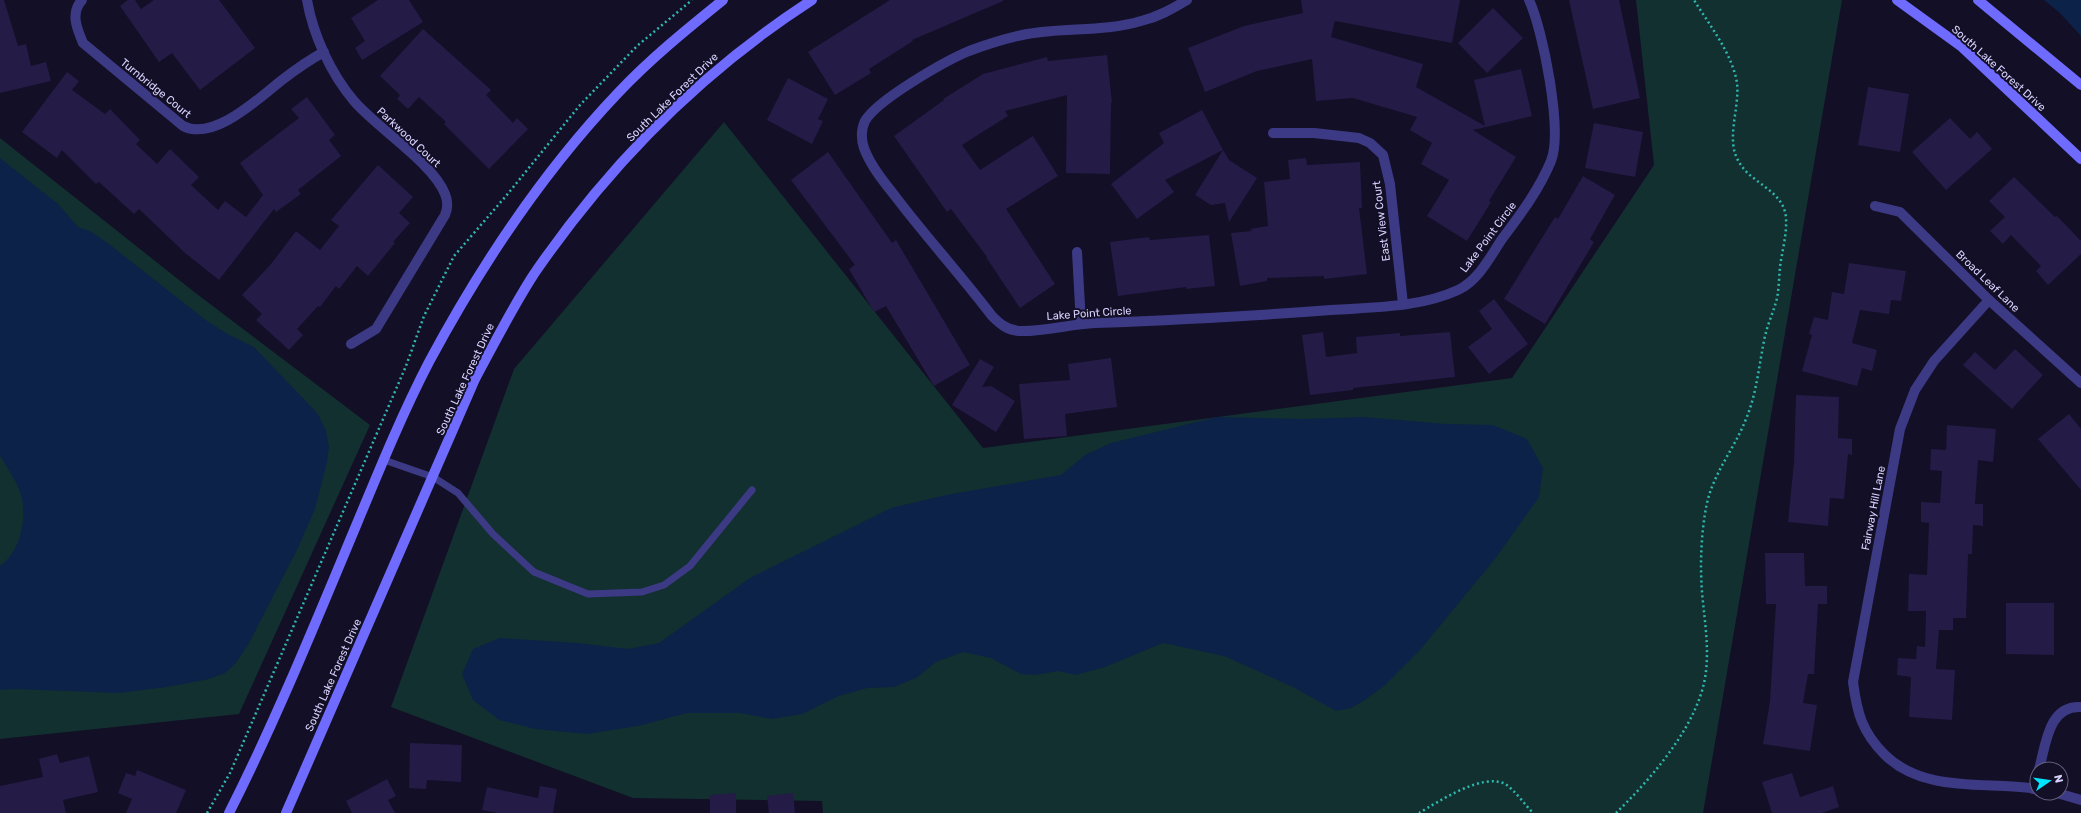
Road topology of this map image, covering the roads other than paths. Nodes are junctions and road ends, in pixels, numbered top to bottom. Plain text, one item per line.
1 (82, 0) edge
2 (308, 0) edge
3 (723, 0) edge
4 (812, 0) edge
5 (1187, 0) edge
6 (1529, 0) edge
7 (1897, 0) edge
8 (1978, 0) edge
9 (324, 52) junction
10 (2081, 84) edge
11 (1273, 133) dead end
12 (2081, 159) edge
13 (1875, 206) dead end
14 (1077, 252) dead end
15 (1989, 300) junction
16 (1403, 304) junction
17 (1080, 324) junction
18 (351, 344) dead end
19 (2081, 383) edge
20 (384, 460) junction
21 (433, 478) junction
22 (752, 490) dead end
23 (2081, 707) edge
24 (2041, 761) edge
25 (2029, 789) edge
26 (2069, 796) edge
27 (2081, 800) edge
28 (229, 813) edge
29 (286, 813) edge

1 - 9 street, Turnbridge Court
2 - 9 street, Parkwood Court
3 - 20 main road
4 - 21 main road, South Lake Forest Drive
5 - 17 street, Lake Point Circle
6 - 16 street, Lake Point Circle
7 - 12 main road, South Lake Forest Drive
8 - 10 main road
9 - 18 street, Parkwood Court
11 - 16 street, East View Court
13 - 15 street, Broad Leaf Lane
14 - 17 street
15 - 19 street, Broad Leaf Lane
15 - 25 street, Fairway Hill Lane
16 - 17 street, Lake Point Circle
20 - 21 lane
20 - 28 main road
21 - 22 lane
21 - 29 main road, South Lake Forest Drive
23 - 24 street
26 - 27 street

